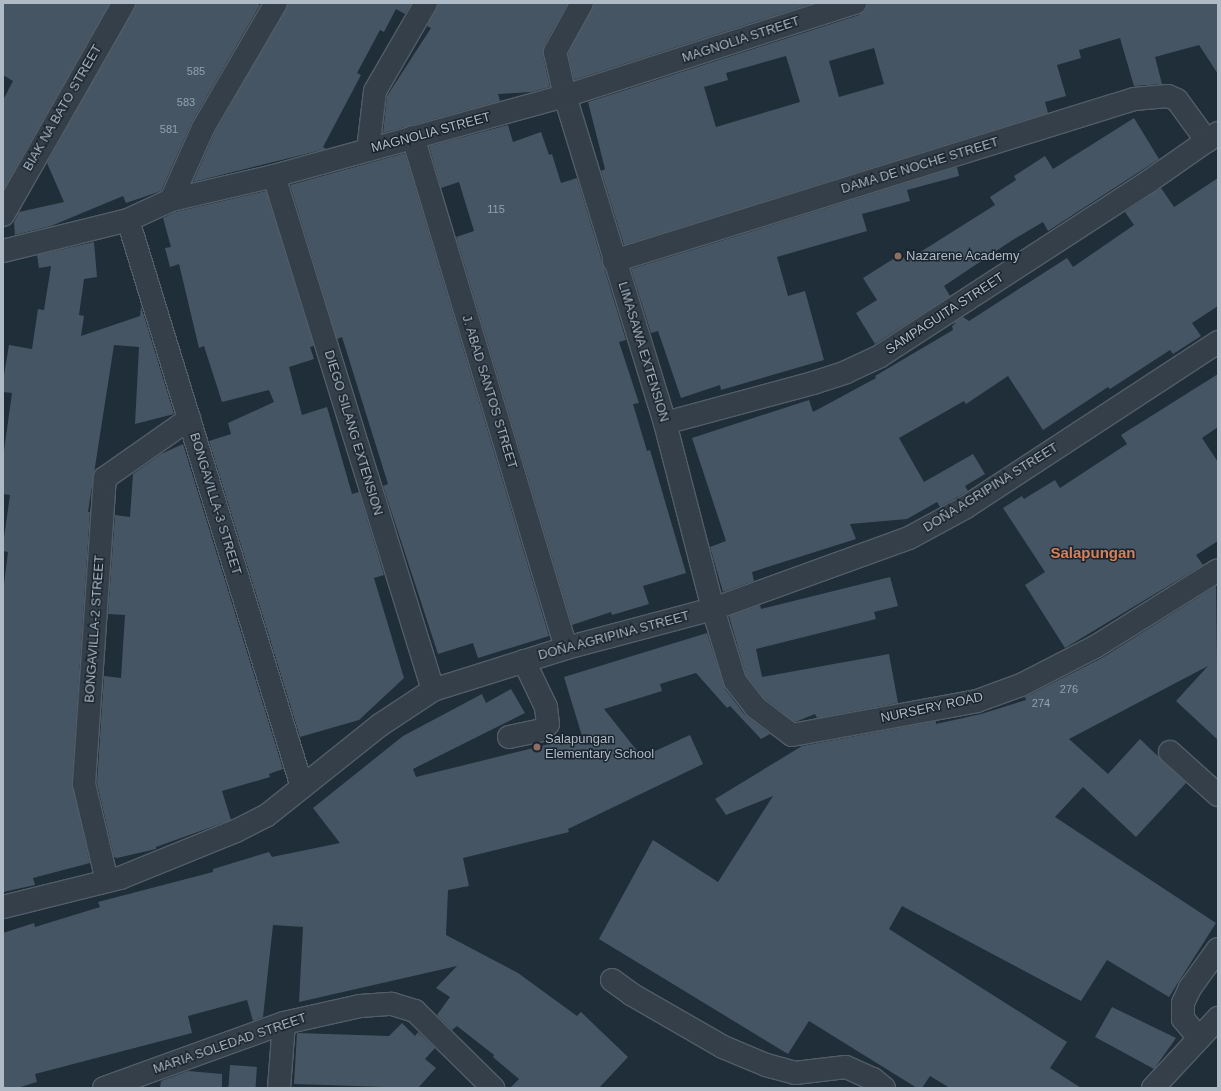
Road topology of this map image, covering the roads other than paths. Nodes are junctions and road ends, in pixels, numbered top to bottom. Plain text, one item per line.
1 (124, 3) edge
2 (276, 3) edge
3 (426, 3) edge
4 (582, 3) edge
5 (856, 3) edge
6 (565, 96) junction
7 (413, 137) junction
8 (1212, 137) edge
9 (368, 150) junction
10 (274, 176) junction
11 (171, 200) junction
12 (3, 215) edge
13 (128, 220) junction
14 (3, 250) edge
15 (614, 260) junction
16 (1218, 342) edge
17 (189, 419) junction
18 (665, 423) junction
19 (1218, 570) edge
20 (713, 609) junction
21 (566, 648) junction
22 (524, 661) junction
23 (433, 690) junction
24 (509, 737) dead end
25 (1170, 752) dead end
26 (302, 787) junction
27 (1218, 795) edge
28 (107, 881) junction
29 (3, 907) edge
30 (1218, 949) edge
31 (612, 980) dead end
32 (1218, 1018) edge
33 (284, 1023) junction
34 (1200, 1038) junction
35 (104, 1088) edge
36 (279, 1088) edge
37 (493, 1088) edge
38 (884, 1088) edge
39 (1153, 1088) edge

1 - 12 street, BIAK NA BATO STREET
2 - 11 street
3 - 9 street
4 - 6 street, LIMASAWA EXTENSION
5 - 6 street, MAGNOLIA STREET
6 - 7 street, MAGNOLIA STREET
6 - 15 street, LIMASAWA EXTENSION
7 - 9 street, MAGNOLIA STREET
7 - 21 street, J. ABAD SANTOS STREET
8 - 15 street, DAMA DE NOCHE STREET
8 - 18 street, SAMPAGUITA STREET
9 - 10 street, MAGNOLIA STREET
10 - 11 street, MAGNOLIA STREET
10 - 23 street, DIEGO SILANG EXTENSION
11 - 13 street, MAGNOLIA STREET
13 - 14 street, MAGNOLIA STREET
13 - 17 street, BONGAVILLA-3 STREET
15 - 18 street, LIMASAWA EXTENSION
16 - 20 street, DOÑA AGRIPINA STREET
17 - 26 street, BONGAVILLA-3 STREET
17 - 28 street, BONGAVILLA-2 STREET
18 - 20 street, LIMASAWA EXTENSION
19 - 20 street, NURSERY ROAD
20 - 21 street, DOÑA AGRIPINA STREET
21 - 22 street, DOÑA AGRIPINA STREET
22 - 23 street, DOÑA AGRIPINA STREET
22 - 24 street
23 - 26 street, DOÑA AGRIPINA STREET
25 - 27 street
26 - 28 street, DOÑA AGRIPINA STREET
28 - 29 street, DOÑA AGRIPINA STREET
30 - 34 street
31 - 38 street
32 - 34 street
33 - 35 street, MARIA SOLEDAD STREET
33 - 36 street
33 - 37 street, MARIA SOLEDAD STREET
34 - 39 street

